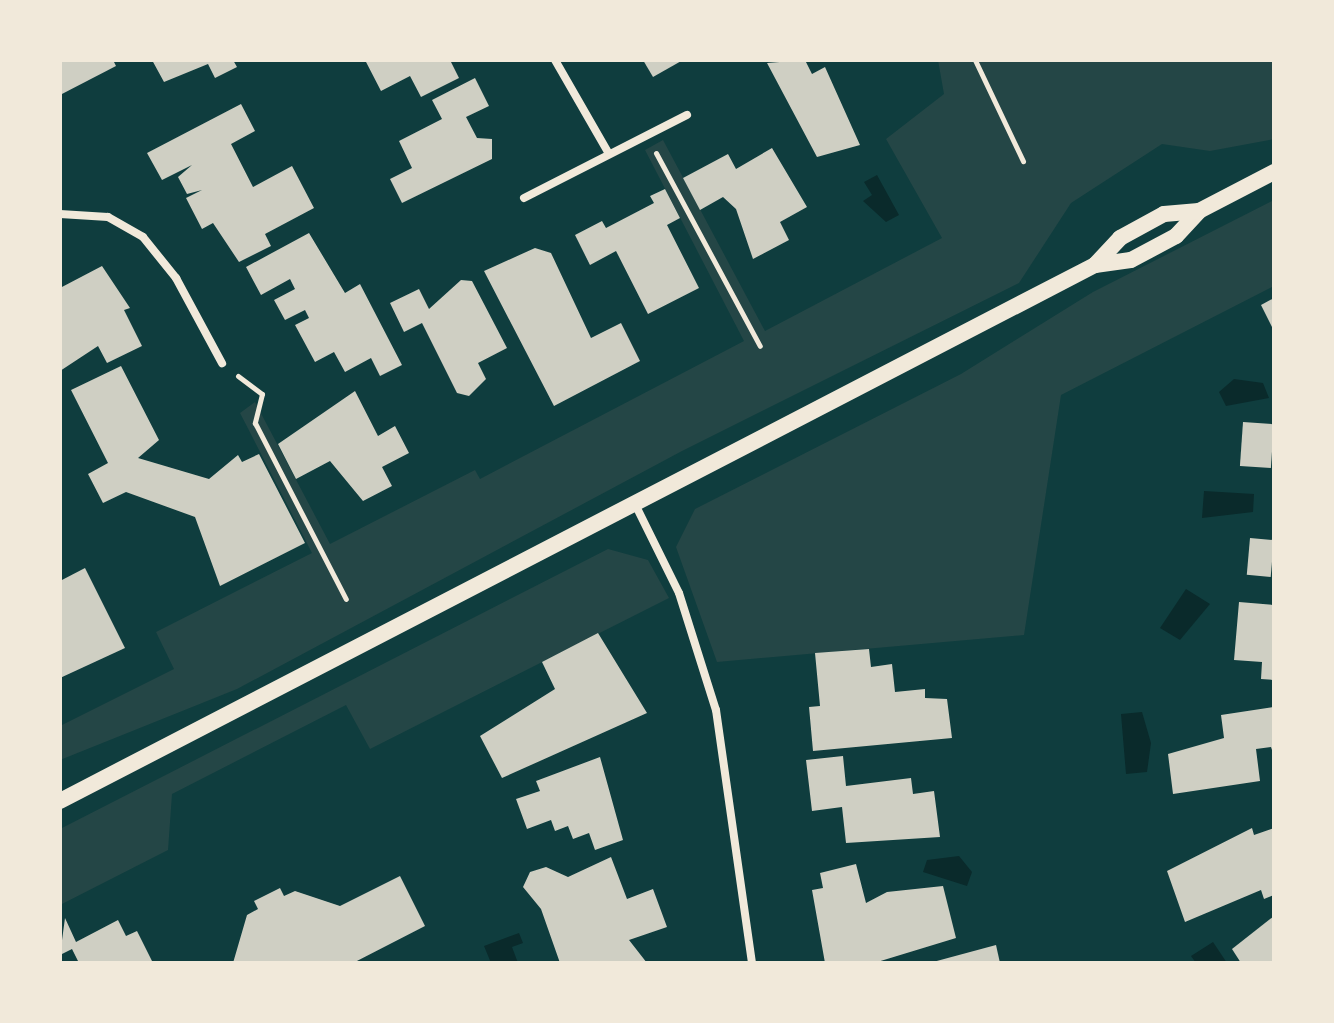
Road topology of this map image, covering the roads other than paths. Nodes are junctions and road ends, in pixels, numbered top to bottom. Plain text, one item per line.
1 (555, 60) edge
2 (687, 115) dead end
3 (609, 154) junction
4 (1274, 172) edge
5 (524, 198) dead end
6 (1199, 211) junction
7 (60, 214) edge
8 (1095, 265) junction
9 (222, 363) road end
10 (635, 504) junction
11 (60, 801) edge
12 (752, 963) edge

1 - 3 street
2 - 3 street
3 - 5 street
4 - 6 main road
6 - 8 main road
6 - 8 main road
7 - 9 street
8 - 10 main road
10 - 11 main road
10 - 12 street

